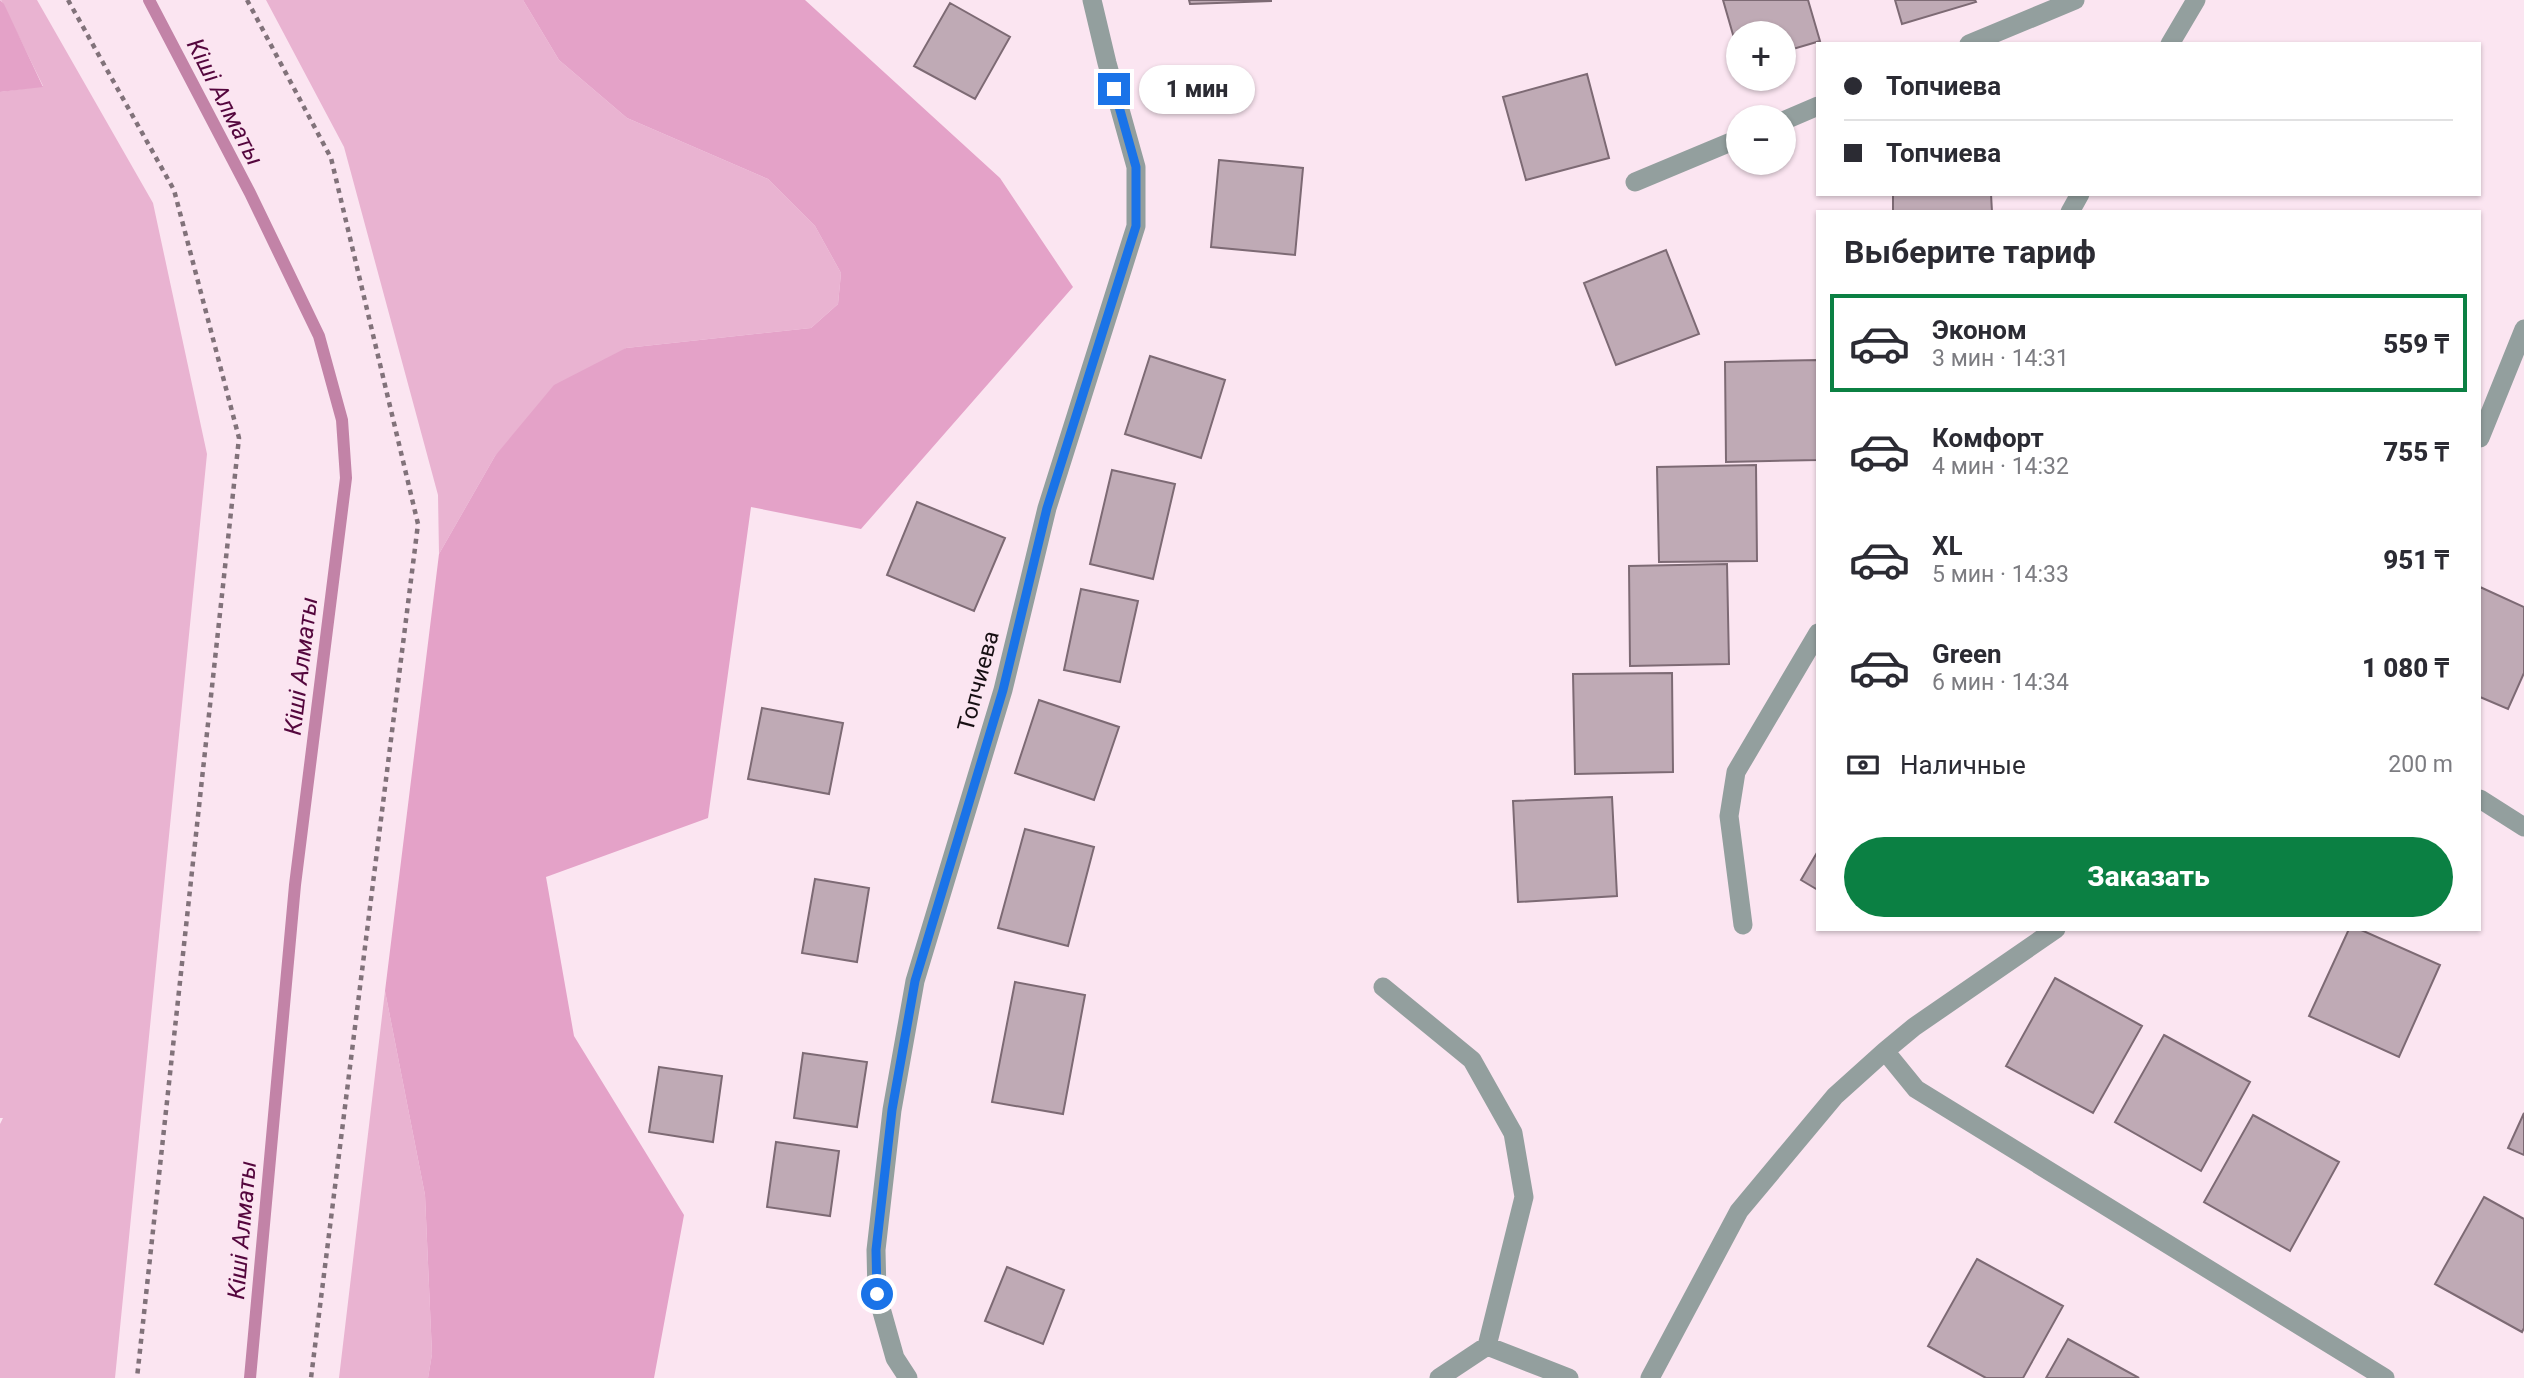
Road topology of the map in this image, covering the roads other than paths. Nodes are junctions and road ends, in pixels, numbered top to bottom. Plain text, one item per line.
1 (1092, 0) edge
2 (2075, 0) edge
3 (2196, 0) edge
4 (1974, 42) edge
5 (2171, 42) edge
6 (1816, 107) edge
7 (1796, 115) edge
8 (1726, 144) edge
9 (1635, 182) dead end
10 (2524, 329) edge
11 (2481, 436) edge
12 (1816, 637) edge
13 (2481, 800) edge
14 (2524, 827) edge
15 (1743, 925) dead end
16 (2053, 931) edge
17 (1383, 987) dead end
18 (1885, 1051) junction
19 (1487, 1346) junction
20 (908, 1378) edge
21 (1439, 1378) edge
22 (1569, 1378) edge
23 (1650, 1378) edge
24 (2385, 1378) edge

1 - 20 street, Топчиева
2 - 4 street
3 - 5 street
6 - 7 street
8 - 9 street
10 - 11 street
12 - 15 street
13 - 14 street
16 - 18 street
17 - 19 street
18 - 23 street
18 - 24 street
19 - 21 street
19 - 22 street

